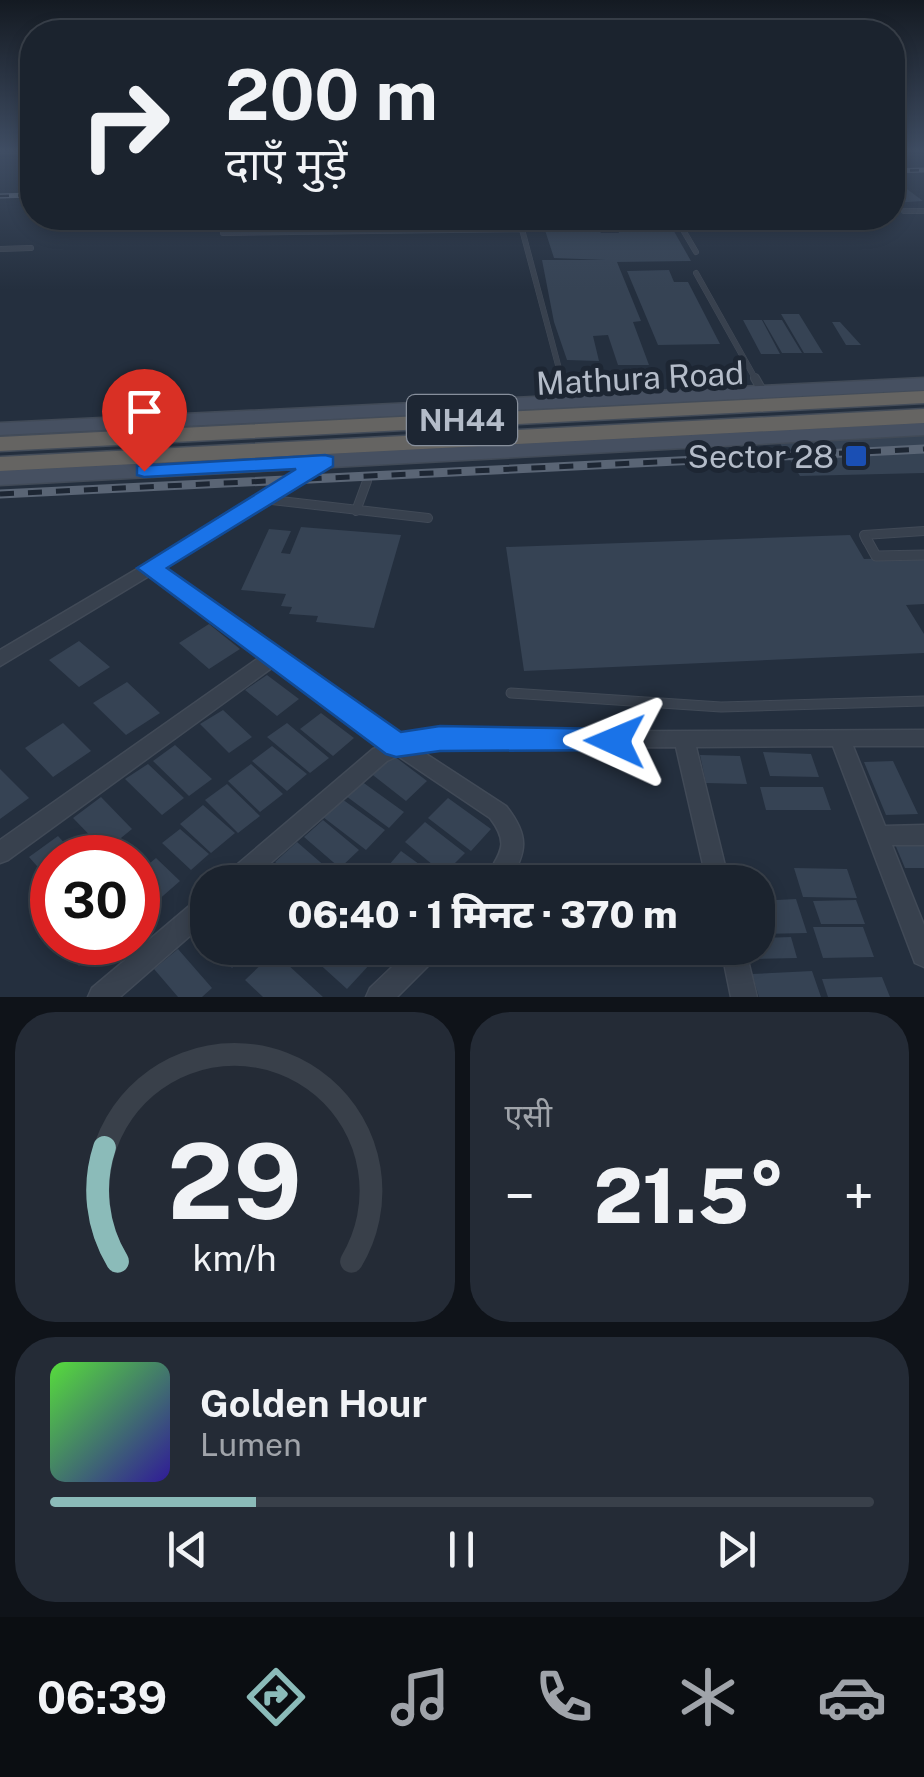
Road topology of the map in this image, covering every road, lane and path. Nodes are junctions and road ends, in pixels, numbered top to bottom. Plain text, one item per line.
1 (304, 230) edge
2 (523, 230) edge
3 (683, 230) edge
4 (223, 233) dead end
5 (32, 248) dead end
6 (0, 249) edge
7 (696, 252) dead end
8 (696, 273) dead end
9 (924, 384) edge
10 (763, 392) junction
11 (924, 397) edge
12 (567, 401) junction
13 (924, 416) edge
14 (0, 429) edge
15 (924, 429) edge
16 (0, 444) edge
17 (249, 451) junction
18 (427, 456) junction
19 (325, 462) junction
20 (0, 464) edge
21 (0, 478) edge
22 (368, 481) dead end
23 (263, 499) junction
24 (356, 512) junction
25 (428, 518) dead end
26 (924, 532) edge
27 (924, 555) edge
28 (149, 568) junction
29 (273, 657) junction
30 (0, 660) edge
31 (511, 693) dead end
32 (924, 701) edge
33 (924, 738) edge
34 (840, 740) junction
35 (686, 742) junction
36 (396, 745) junction
37 (924, 835) edge
38 (877, 836) junction
39 (0, 854) edge
40 (253, 865) edge
41 (508, 865) edge
42 (714, 865) edge
43 (190, 920) edge
44 (924, 955) edge
45 (412, 965) edge
46 (737, 965) edge
47 (101, 997) edge
48 (379, 997) edge
49 (744, 997) edge

1 - 4 lane
2 - 12 lane
3 - 7 lane
5 - 6 lane
8 - 10 lane
9 - 10 main road
10 - 12 main road
11 - 16 highway, Mathura Road / NH44
12 - 14 main road
13 - 17 highway, NH44
15 - 18 main road
17 - 18 highway
17 - 20 highway, NH44
18 - 19 main road
19 - 21 main road
19 - 23 street
22 - 24 lane
23 - 24 lane
23 - 28 street
24 - 25 lane
26 - 27 lane
28 - 29 street
28 - 30 street
29 - 36 street
29 - 39 street
31 - 32 lane
33 - 34 street
34 - 35 street
34 - 38 street
35 - 36 street
35 - 42 street
36 - 40 street
36 - 41 street
37 - 38 street
38 - 44 street
43 - 47 street
45 - 48 street
46 - 49 street

